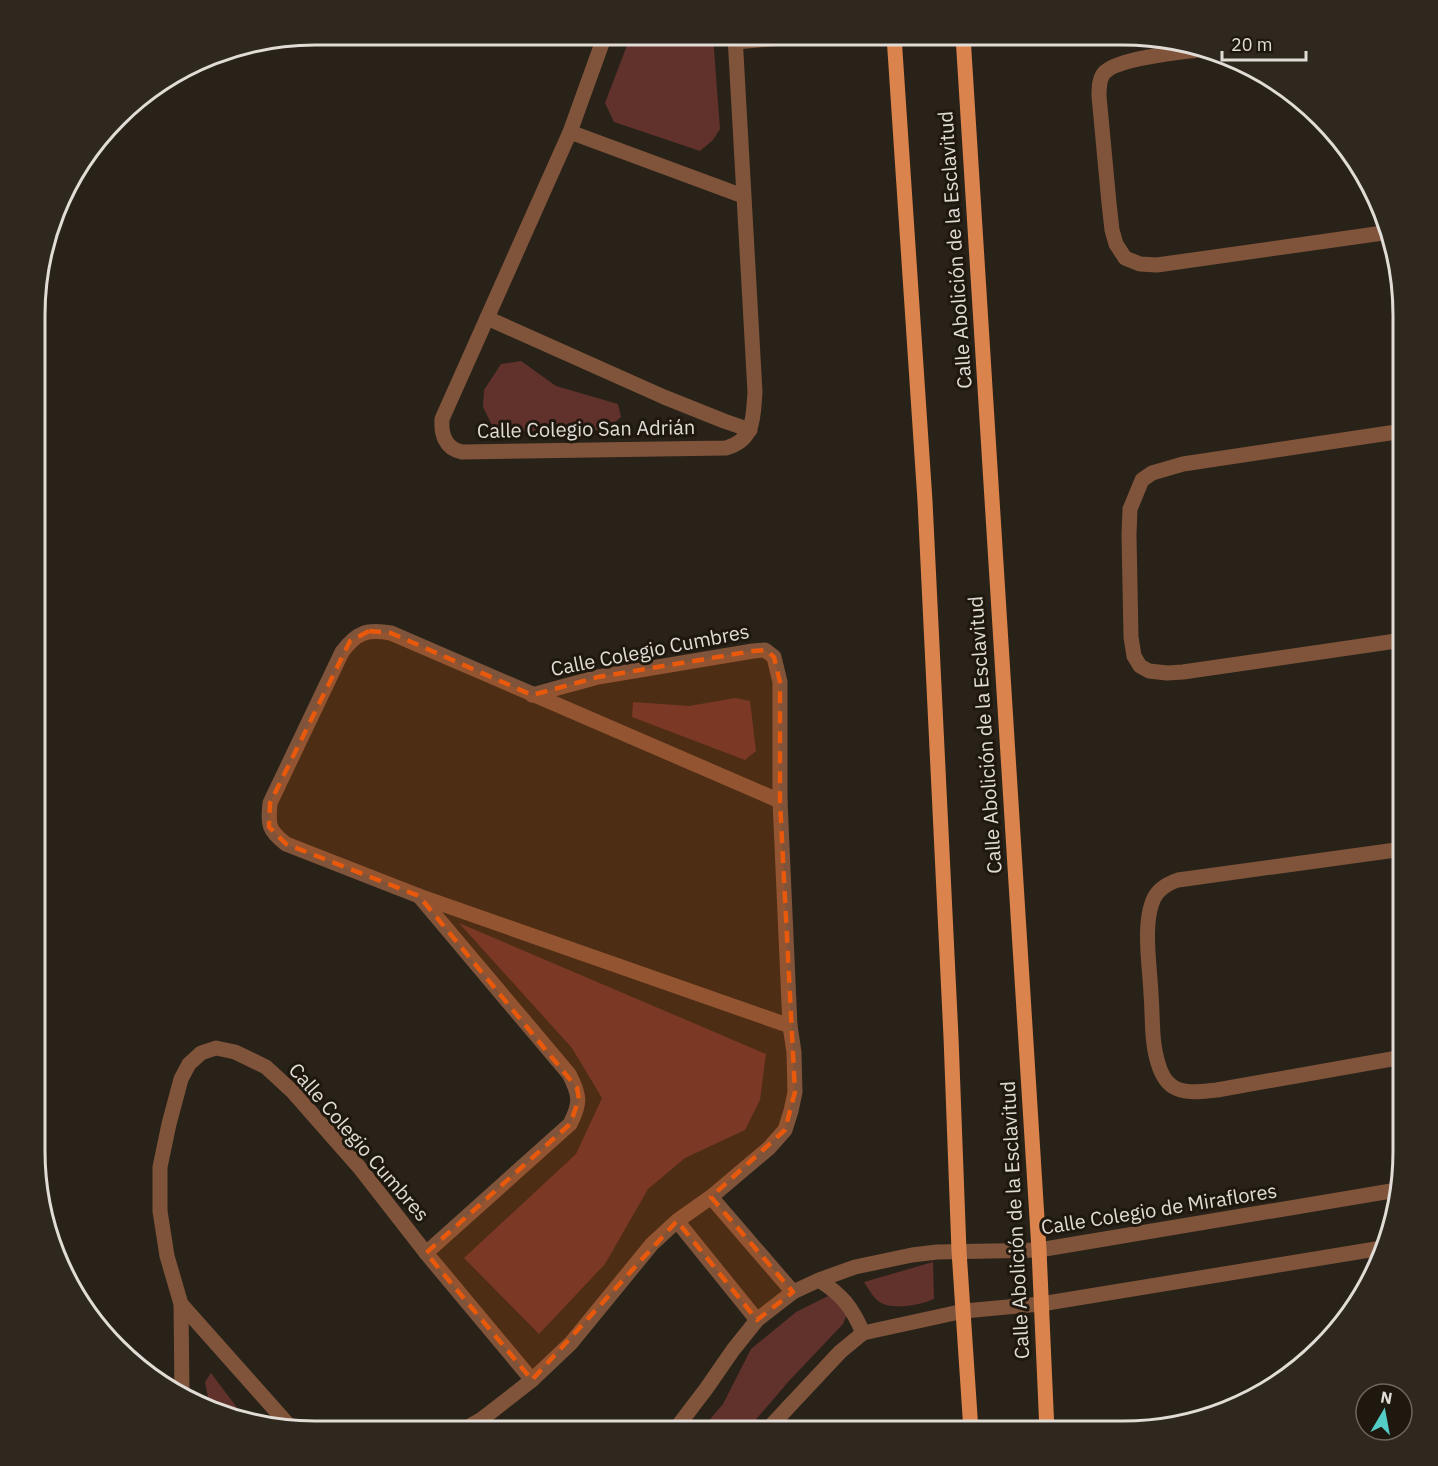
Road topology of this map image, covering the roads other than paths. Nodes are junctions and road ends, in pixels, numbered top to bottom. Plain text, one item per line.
1 (601, 45) edge
2 (735, 45) edge
3 (895, 45) edge
4 (964, 45) edge
5 (1184, 52) edge
6 (570, 132) junction
7 (743, 196) junction
8 (1381, 233) edge
9 (487, 318) junction
10 (750, 430) junction
11 (1393, 432) edge
12 (1393, 641) edge
13 (532, 695) junction
14 (780, 801) junction
15 (1393, 850) edge
16 (419, 896) junction
17 (790, 1026) junction
18 (1393, 1060) edge
19 (1390, 1191) edge
20 (711, 1197) junction
21 (677, 1221) junction
22 (1374, 1249) edge
23 (1039, 1250) junction
24 (959, 1251) junction
25 (426, 1253) junction
26 (819, 1280) junction
27 (793, 1292) junction
28 (181, 1304) junction
29 (1041, 1304) junction
30 (964, 1311) junction
31 (757, 1320) junction
32 (863, 1333) junction
33 (532, 1380) junction
34 (182, 1386) edge
35 (283, 1419) edge
36 (478, 1421) edge
37 (682, 1421) edge
38 (775, 1421) edge
39 (970, 1421) edge
40 (1047, 1421) edge

1 - 6 street, Calle Colegio San Adrián
2 - 7 street
3 - 24 main road
4 - 23 main road, Calle Abolición de la Esclavitud
5 - 8 street
6 - 7 street
6 - 9 street, Calle Colegio San Adrián
7 - 10 street
9 - 10 street, Calle Colegio San Adrián
9 - 10 street, Calle Colegio San Adrián
11 - 12 street
13 - 14 street, Calle Colegio Cumbres
13 - 14 street, Calle Colegio Cumbres
13 - 16 street, Calle Colegio Cumbres
14 - 17 street, Calle Colegio Cumbres
15 - 18 street
16 - 17 street, Calle Colegio Cumbres
16 - 25 street, Calle Colegio Cumbres
17 - 20 street, Calle Colegio Cumbres
19 - 23 street, Calle Colegio de Miraflores
20 - 21 street, Calle Colegio Cumbres
20 - 27 street
21 - 31 street
21 - 33 street, Calle Colegio Cumbres
22 - 29 street
23 - 24 street, Calle Colegio de Miraflores
23 - 29 main road, Calle Abolición de la Esclavitud
24 - 26 street, Calle Colegio de Miraflores
24 - 30 main road
25 - 28 street, Calle Colegio Cumbres
25 - 33 street, Calle Colegio Cumbres
26 - 27 street, Calle Colegio de Miraflores
26 - 32 street
27 - 31 street, Calle Colegio de Miraflores
28 - 34 street, Calle Colegio Cumbres
28 - 35 street, Calle Colegio Cumbres
29 - 30 street
29 - 40 main road, Calle Abolición de la Esclavitud
30 - 32 street
30 - 39 main road
31 - 37 street, Calle Colegio de Miraflores
32 - 38 street
33 - 36 street, Calle Colegio Cumbres

